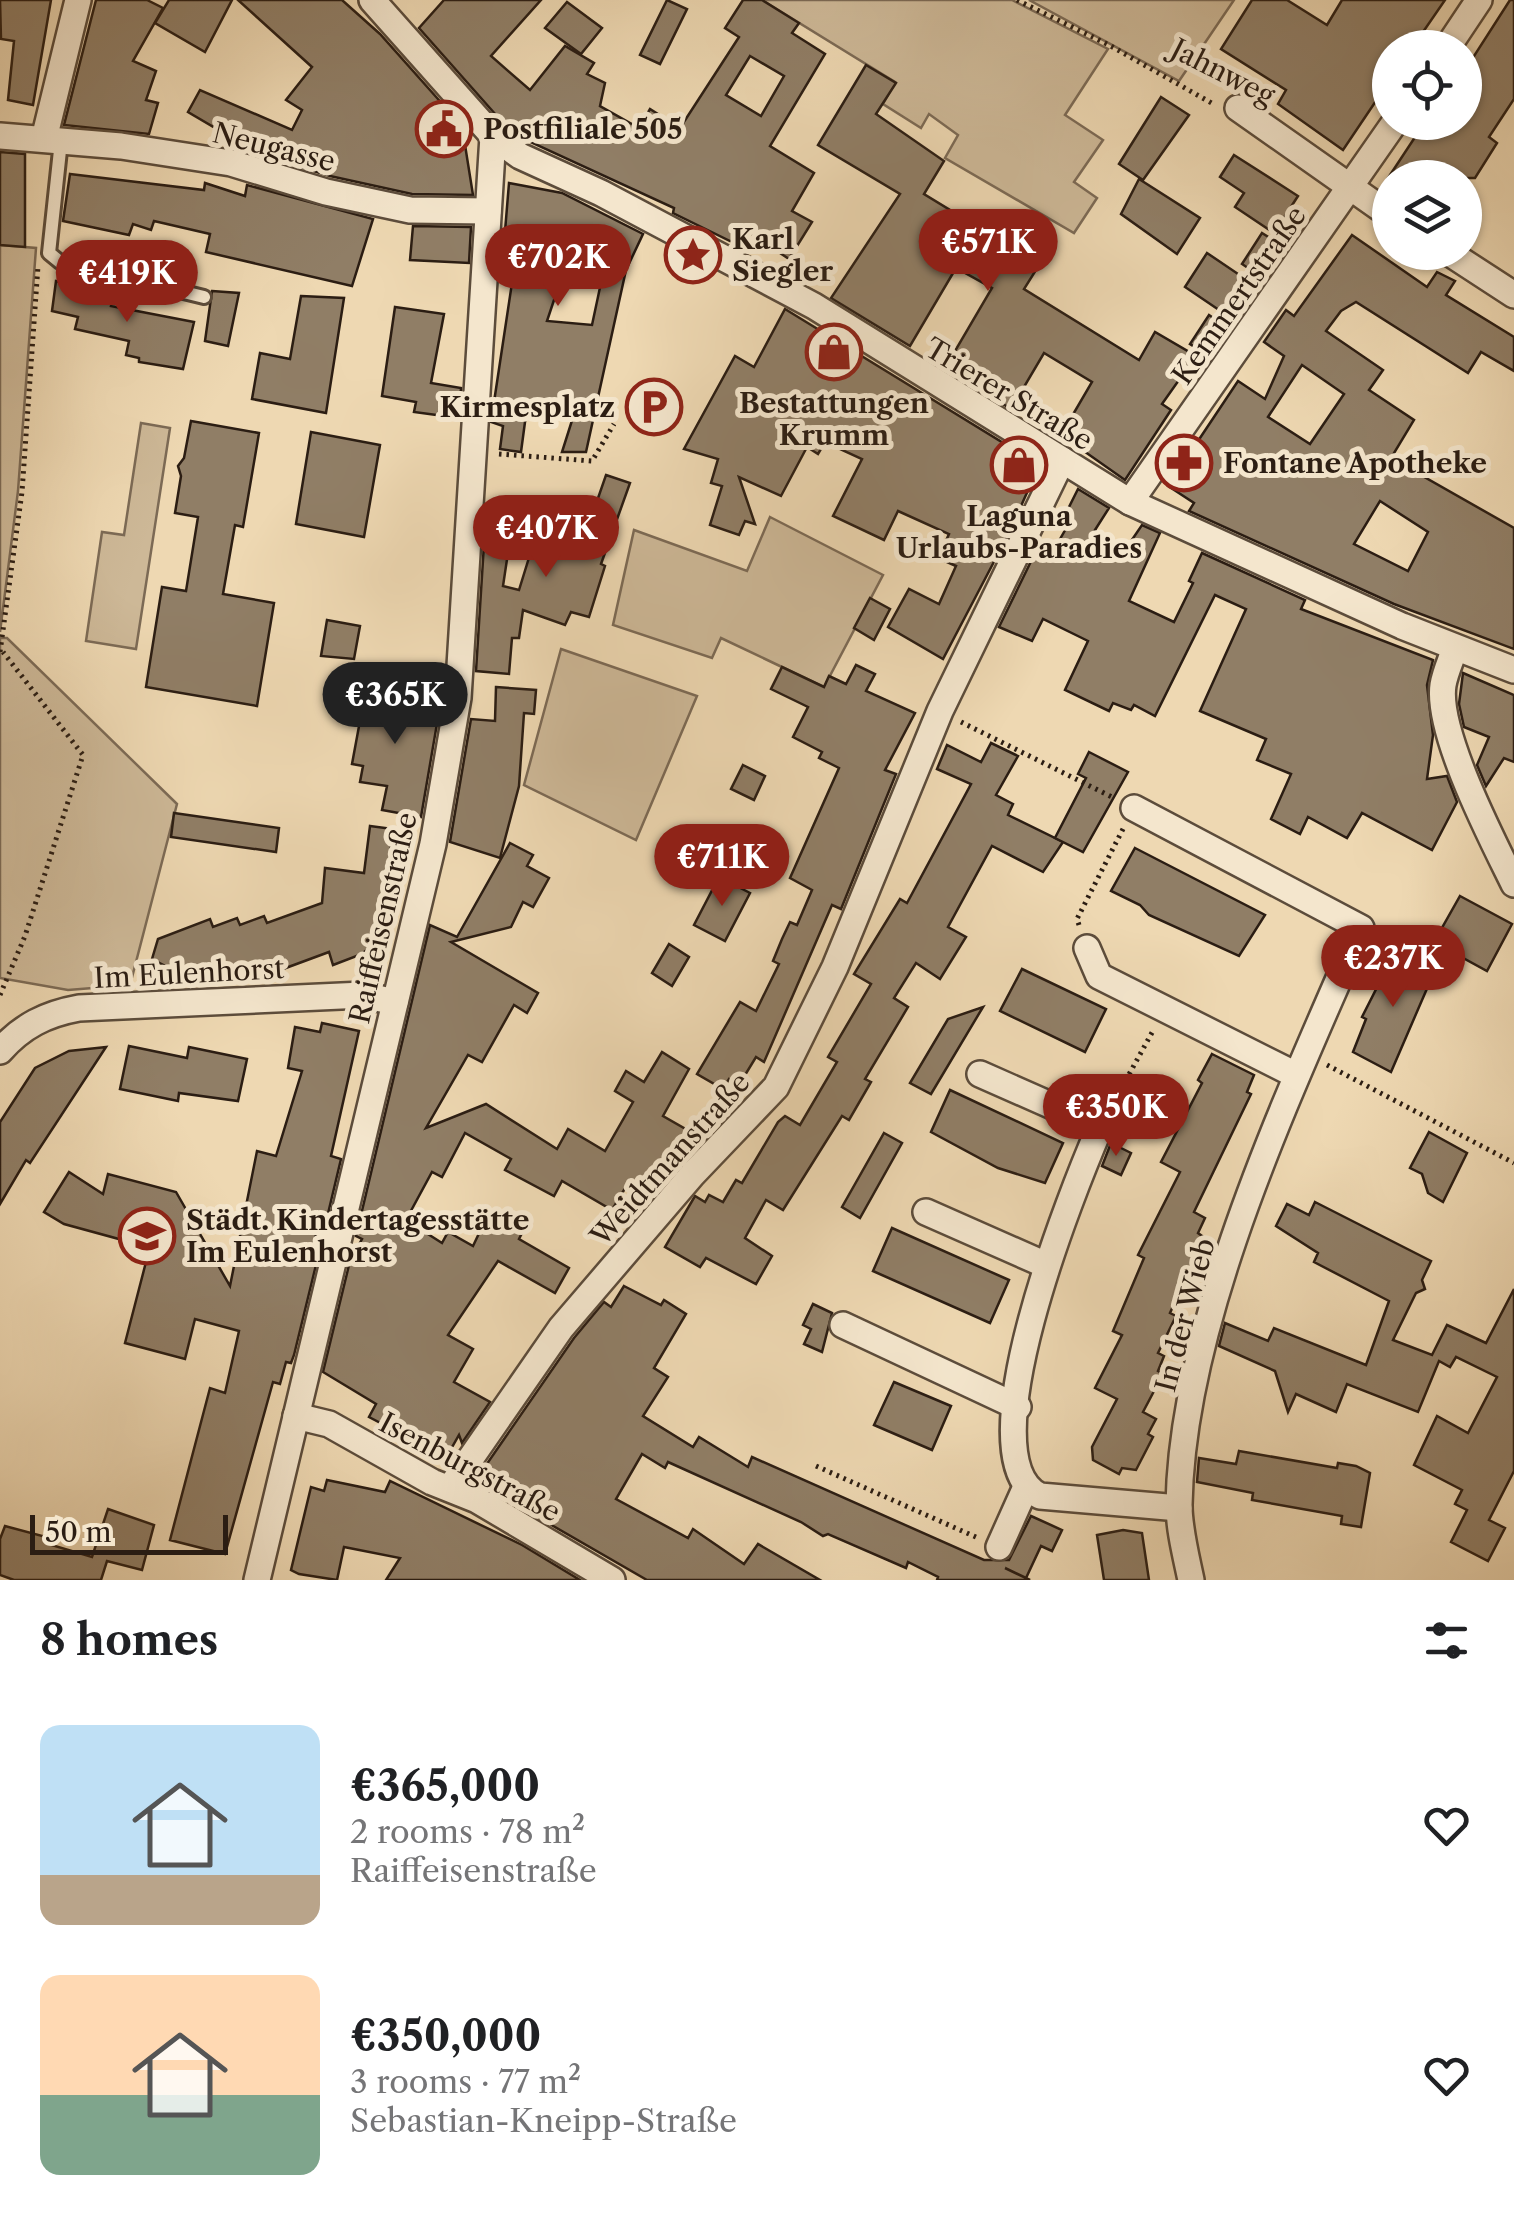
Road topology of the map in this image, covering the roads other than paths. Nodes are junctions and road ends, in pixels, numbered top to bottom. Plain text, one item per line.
1 (78, 0) edge
2 (372, 0) edge
3 (1479, 0) edge
4 (1458, 30) edge
5 (1238, 108) road end
6 (0, 136) edge
7 (493, 136) junction
8 (53, 140) junction
9 (1384, 140) edge
10 (1350, 189) junction
11 (1372, 203) edge
12 (488, 211) junction
13 (1476, 270) edge
14 (1514, 295) edge
15 (204, 298) dead end
16 (1062, 460) junction
17 (1130, 502) junction
18 (1455, 648) junction
19 (1514, 670) edge
20 (1134, 808) road end
21 (1514, 884) edge
22 (1087, 948) road end
23 (394, 1002) junction
24 (0, 1051) edge
25 (1301, 1065) junction
26 (980, 1074) dead end
27 (926, 1212) dead end
28 (1046, 1265) junction
29 (843, 1325) dead end
30 (1018, 1406) junction
31 (296, 1416) junction
32 (450, 1488) junction
33 (1025, 1490) junction
34 (1179, 1508) junction
35 (1000, 1547) road end
36 (257, 1580) edge
37 (612, 1580) edge
38 (1190, 1580) edge

1 - 8 street
2 - 7 street, Trierer Straße
3 - 4 street
5 - 10 street, Jahnweg
6 - 8 street, Neugasse
7 - 12 street, Raiffeisenstraße
7 - 16 street, Trierer Straße
8 - 12 street, Neugasse
8 - 15 lane
9 - 10 street, Kemmertstraße
10 - 11 street, Jahnweg
10 - 17 street, Kemmertstraße
12 - 23 street, Raiffeisenstraße
13 - 14 street
16 - 17 street, Trierer Straße
16 - 32 street, Weidtmanstraße
17 - 18 street, Trierer Straße
18 - 19 street, Trierer Straße
18 - 21 street
20 - 25 street, In der Wieb
22 - 25 street
23 - 24 street, Im Eulenhorst
23 - 31 street, Raiffeisenstraße
25 - 34 street, In der Wieb
26 - 28 street
27 - 28 street
28 - 30 street
29 - 30 street
30 - 33 street
31 - 32 street, Isenburgstraße
31 - 36 street, Raiffeisenstraße
32 - 37 street, Isenburgstraße
33 - 34 street
33 - 35 street
34 - 38 street, In der Wieb

